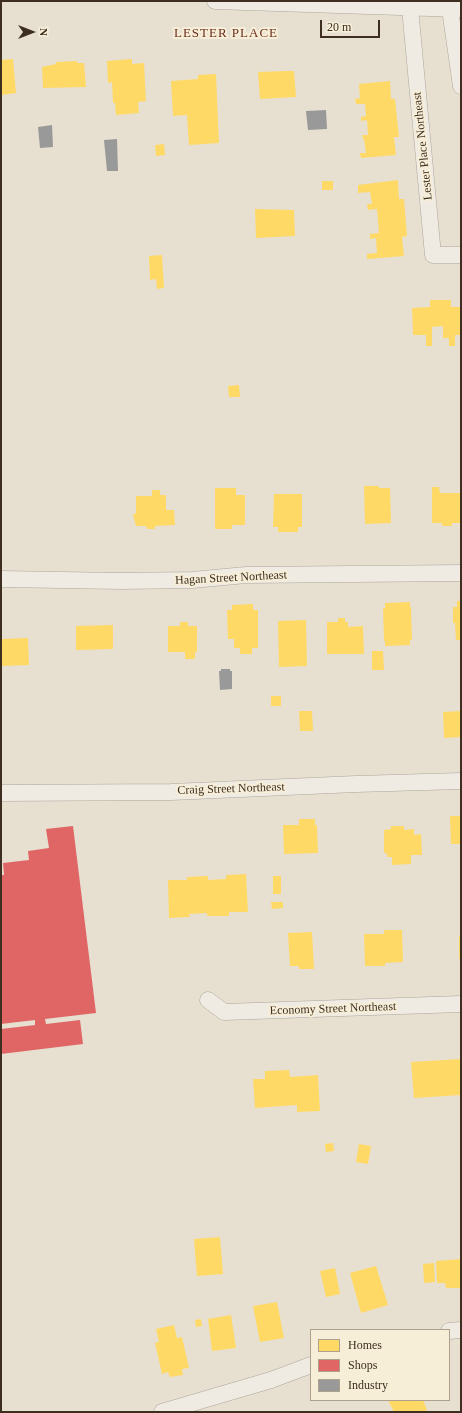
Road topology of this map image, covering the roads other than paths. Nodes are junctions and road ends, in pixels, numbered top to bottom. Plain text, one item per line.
1 (215, 1) edge
2 (410, 8) junction
3 (455, 9) edge
4 (461, 86) edge
5 (461, 255) edge
6 (461, 573) edge
7 (1, 579) edge
8 (461, 781) edge
9 (1, 793) edge
10 (208, 1000) dead end
11 (461, 1004) edge
12 (461, 1330) edge
13 (450, 1331) edge
14 (310, 1365) edge
15 (162, 1412) edge

1 - 2 street
2 - 3 street
2 - 5 street, Lester Place Northeast
3 - 4 street
6 - 7 street, Hagan Street Northeast
8 - 9 street, Craig Street Northeast
10 - 11 street, Economy Street Northeast
12 - 13 street
14 - 15 street

